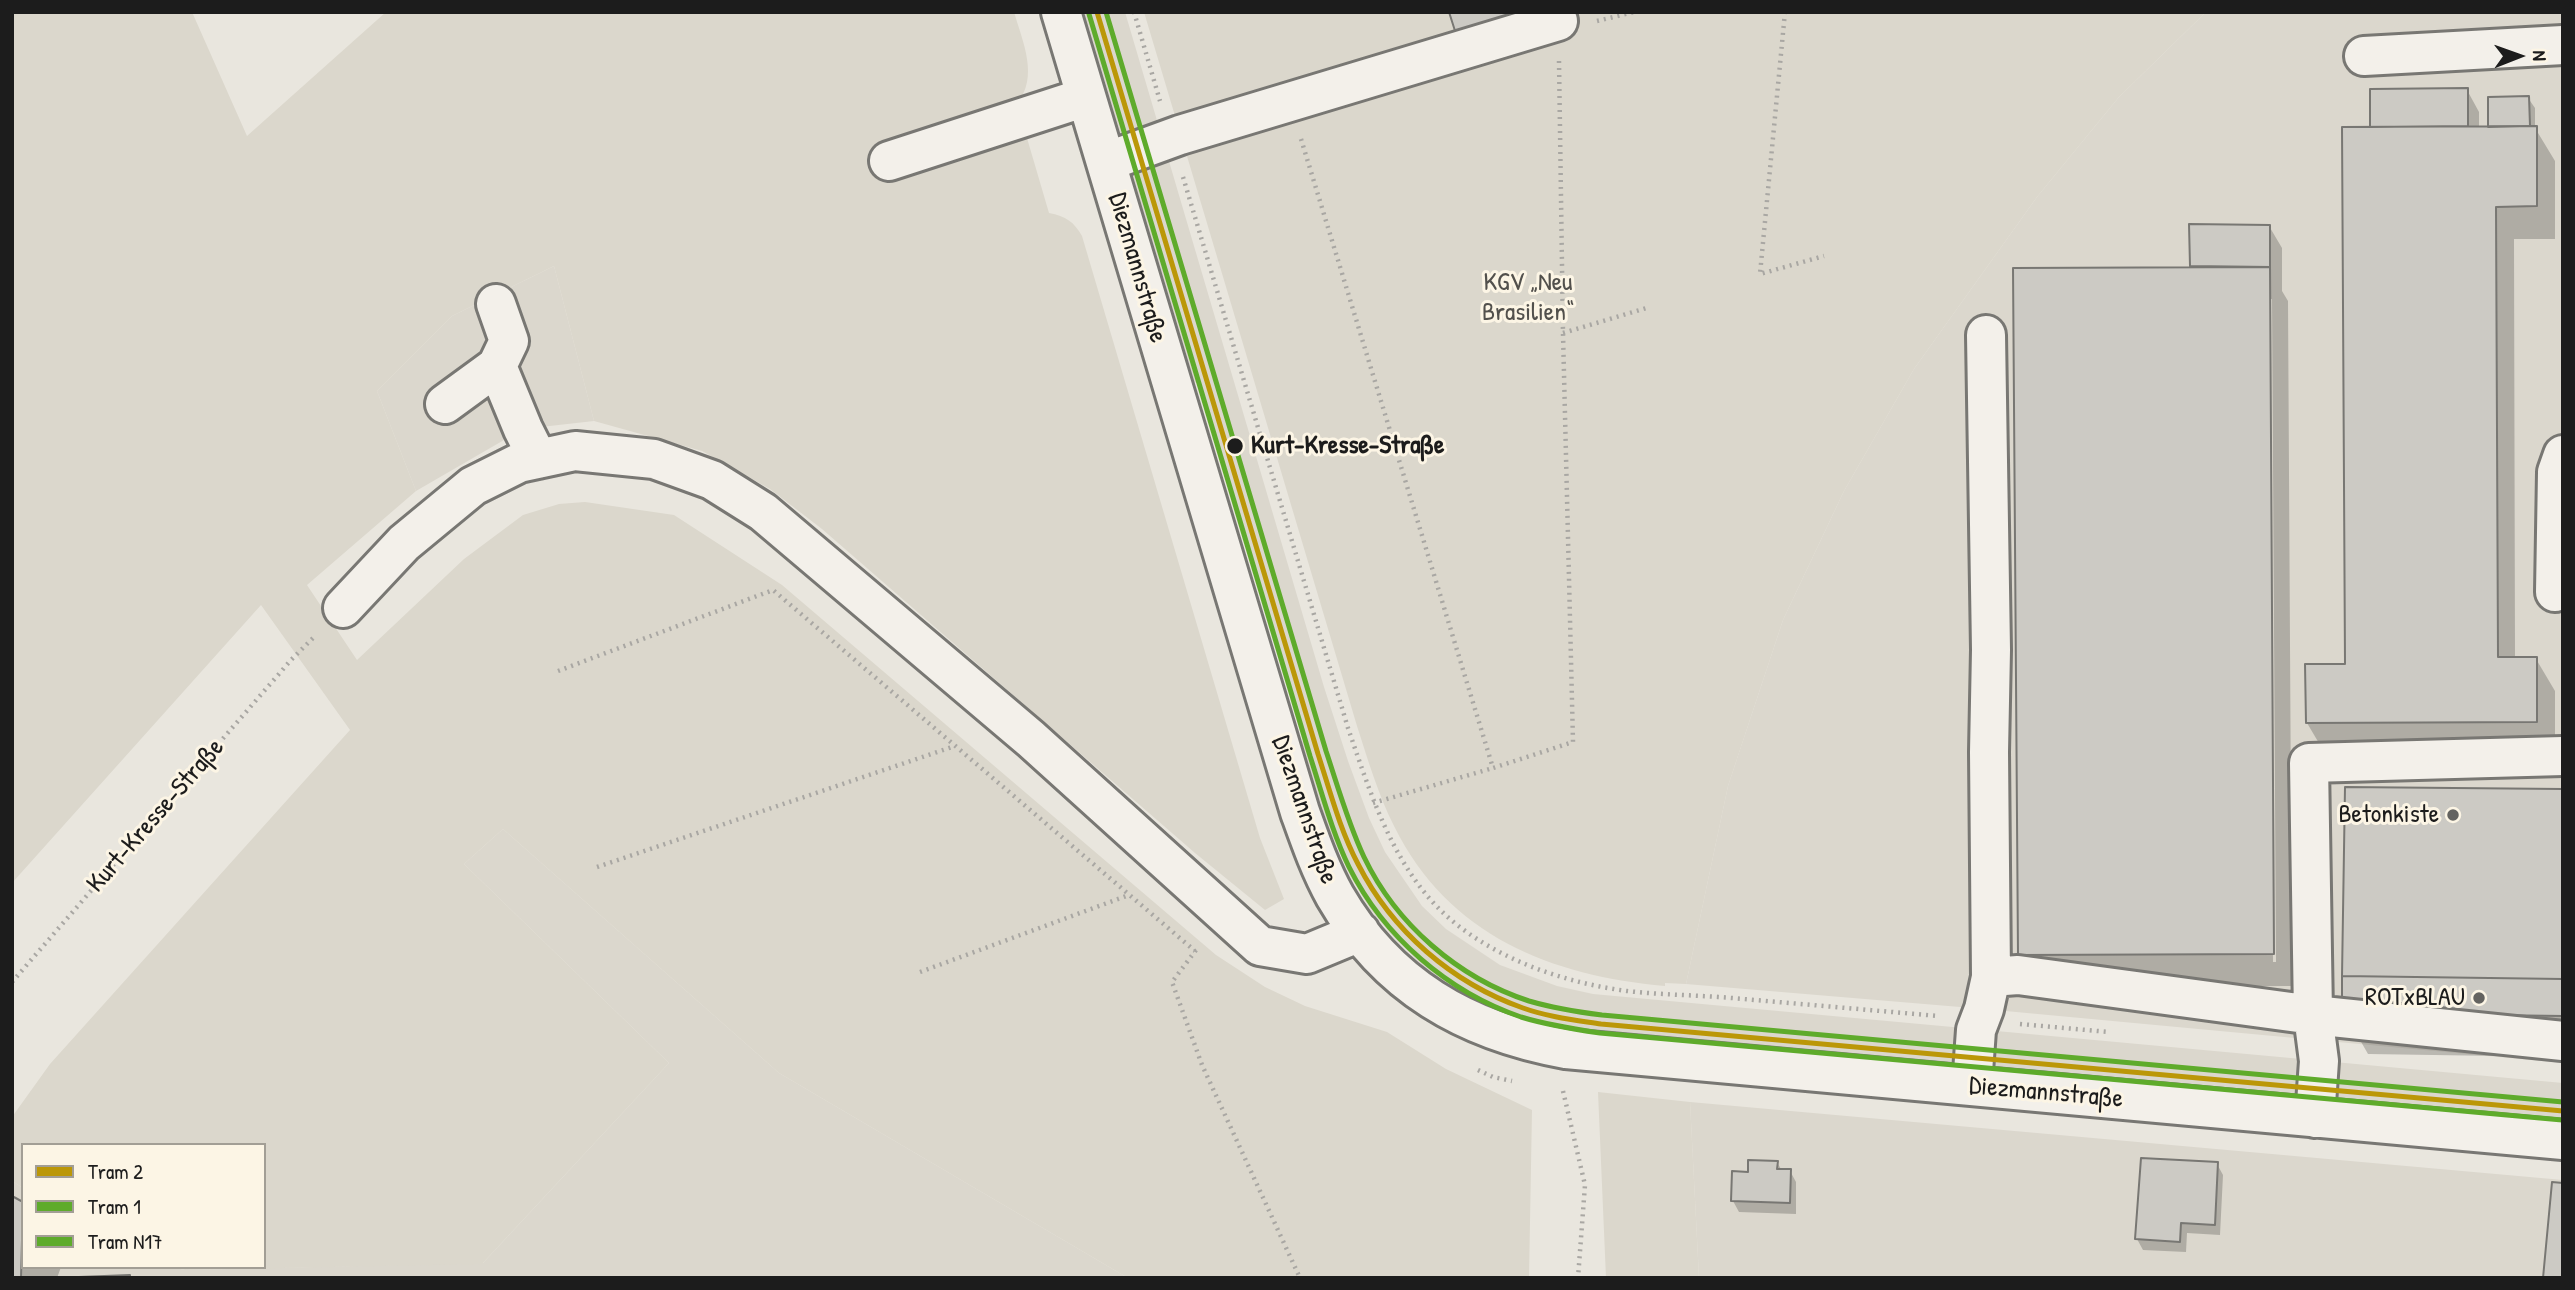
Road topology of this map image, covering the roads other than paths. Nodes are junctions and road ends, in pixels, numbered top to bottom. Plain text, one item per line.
1 (1061, 12) edge
2 (1559, 21) road end
3 (2563, 45) edge
4 (2364, 56) dead end
5 (1086, 97) junction
6 (889, 160) dead end
7 (1106, 162) junction
8 (495, 304) dead end
9 (1986, 335) dead end
10 (497, 366) junction
11 (445, 404) dead end
12 (2563, 455) edge
13 (538, 459) junction
14 (2555, 592) dead end
15 (343, 608) dead end
16 (2563, 756) edge
17 (1360, 932) junction
18 (1991, 977) junction
19 (2313, 1015) junction
20 (2563, 1041) edge
21 (1972, 1086) junction
22 (2315, 1118) junction
23 (2563, 1140) edge

1 - 5 street, Diezmannstraße
2 - 7 street
3 - 4 street
5 - 6 street
5 - 7 street, Diezmannstraße
7 - 17 street, Diezmannstraße
8 - 10 street
9 - 18 street
10 - 11 street
10 - 13 street
12 - 14 street
13 - 15 street
13 - 17 street
16 - 19 street
17 - 21 street, Diezmannstraße
18 - 19 street
18 - 21 street
19 - 20 street
19 - 22 street
21 - 22 street, Diezmannstraße
22 - 23 street, Diezmannstraße

